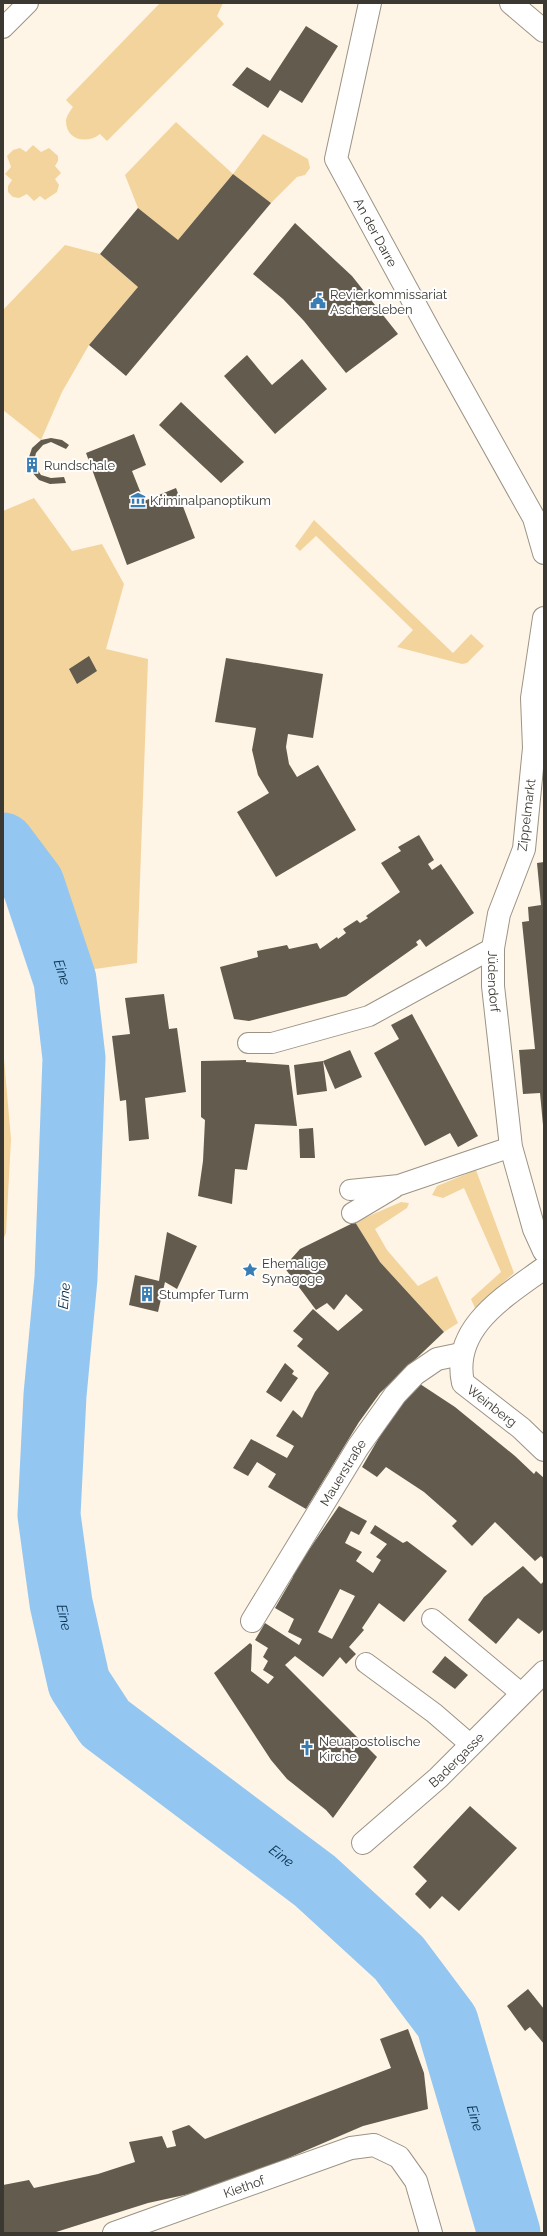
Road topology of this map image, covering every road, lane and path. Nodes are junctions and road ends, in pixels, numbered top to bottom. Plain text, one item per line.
1 (28, 3) edge
2 (370, 3) edge
3 (511, 3) edge
4 (3, 28) edge
5 (544, 31) edge
6 (544, 553) edge
7 (544, 627) edge
8 (539, 753) edge
9 (493, 948) junction
10 (248, 1043) dead end
11 (512, 1147) junction
12 (399, 1185) junction
13 (350, 1190) dead end
14 (352, 1213) dead end
15 (544, 1251) edge
16 (544, 1268) edge
17 (461, 1354) junction
18 (544, 1450) edge
19 (432, 1619) dead end
20 (252, 1621) dead end
21 (366, 1663) dead end
22 (544, 1672) edge
23 (522, 1694) junction
24 (471, 1745) junction
25 (363, 1844) dead end
26 (114, 2233) edge
27 (431, 2233) edge

1 - 4 lane
2 - 6 street, An der Darre
3 - 5 street
7 - 8 street, Zippelmarkt
8 - 9 street, Zippelmarkt
9 - 10 lane, Jüdendorf
9 - 11 street, Jüdendorf
11 - 12 lane
11 - 15 street, Jüdendorf
12 - 13 lane
12 - 14 lane
16 - 17 street, Weinberg
17 - 18 street, Weinberg
17 - 20 street, Mauerstraße
19 - 23 lane
21 - 24 lane
22 - 23 street, Badergasse
23 - 24 street, Badergasse
24 - 25 street, Badergasse
26 - 27 street, Kiethof

